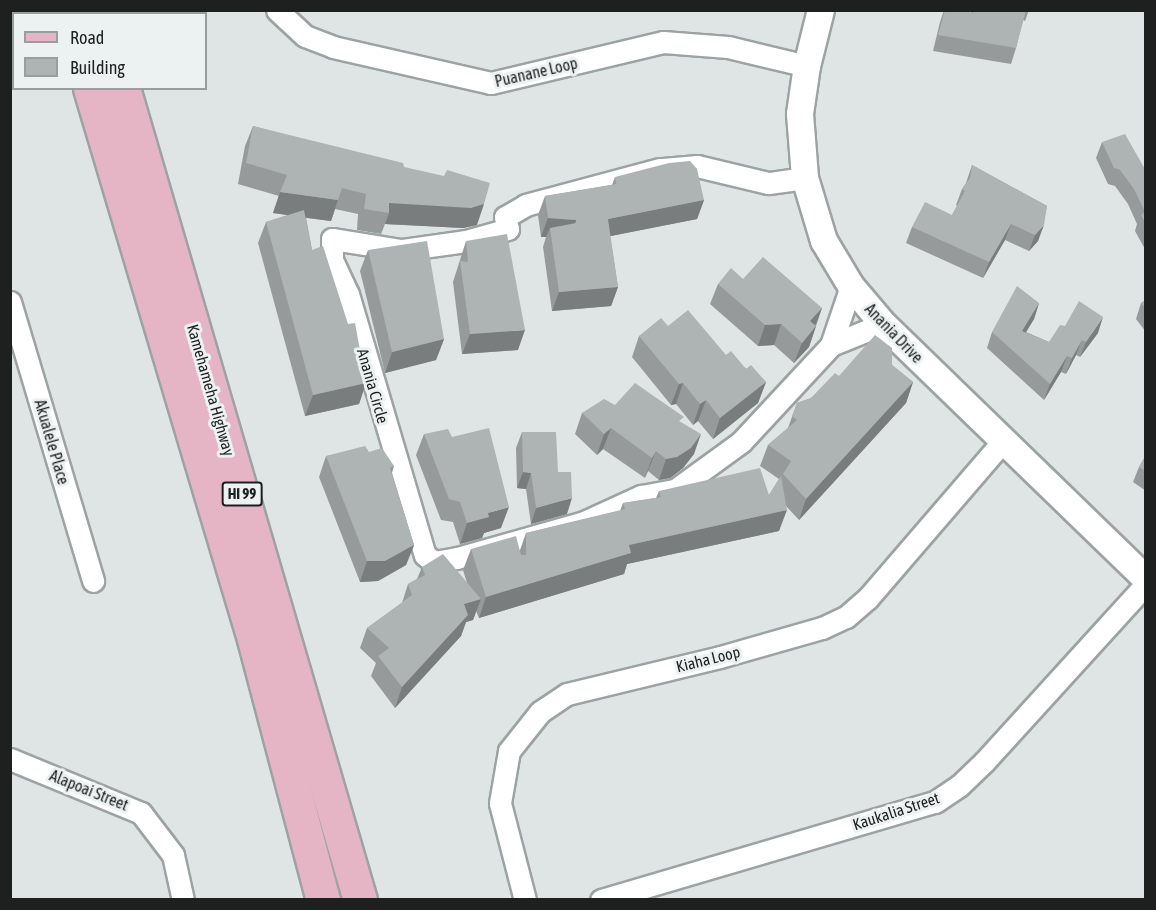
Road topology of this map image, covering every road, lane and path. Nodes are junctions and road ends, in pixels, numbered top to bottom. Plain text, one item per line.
1 (277, 10) edge
2 (821, 10) edge
3 (807, 66) junction
4 (91, 90) edge
5 (124, 90) edge
6 (805, 178) junction
7 (851, 286) junction
8 (10, 302) edge
9 (883, 324) junction
10 (831, 345) junction
11 (1003, 441) junction
12 (93, 581) dead end
13 (1146, 581) edge
14 (10, 759) edge
15 (183, 900) edge
16 (323, 900) edge
17 (360, 900) edge
18 (525, 900) edge
19 (601, 900) edge

1 - 3 street, Puanane Loop
2 - 3 street, Anania Drive
3 - 6 street, Anania Drive
4 - 16 main road, Kamehameha Highway / HI 99
5 - 17 main road, Kamehameha Highway / HI 99
6 - 7 street, Anania Drive
6 - 10 street, Anania Circle
7 - 9 street, Anania Drive
7 - 10 street, Anania Circle
8 - 12 street, Akualele Place
9 - 10 street, Anania Circle
9 - 11 street, Anania Drive
11 - 13 street, Anania Drive
11 - 18 street, Kiaha Loop
13 - 19 street, Kaukalia Street
14 - 15 street, Alapoai Street

